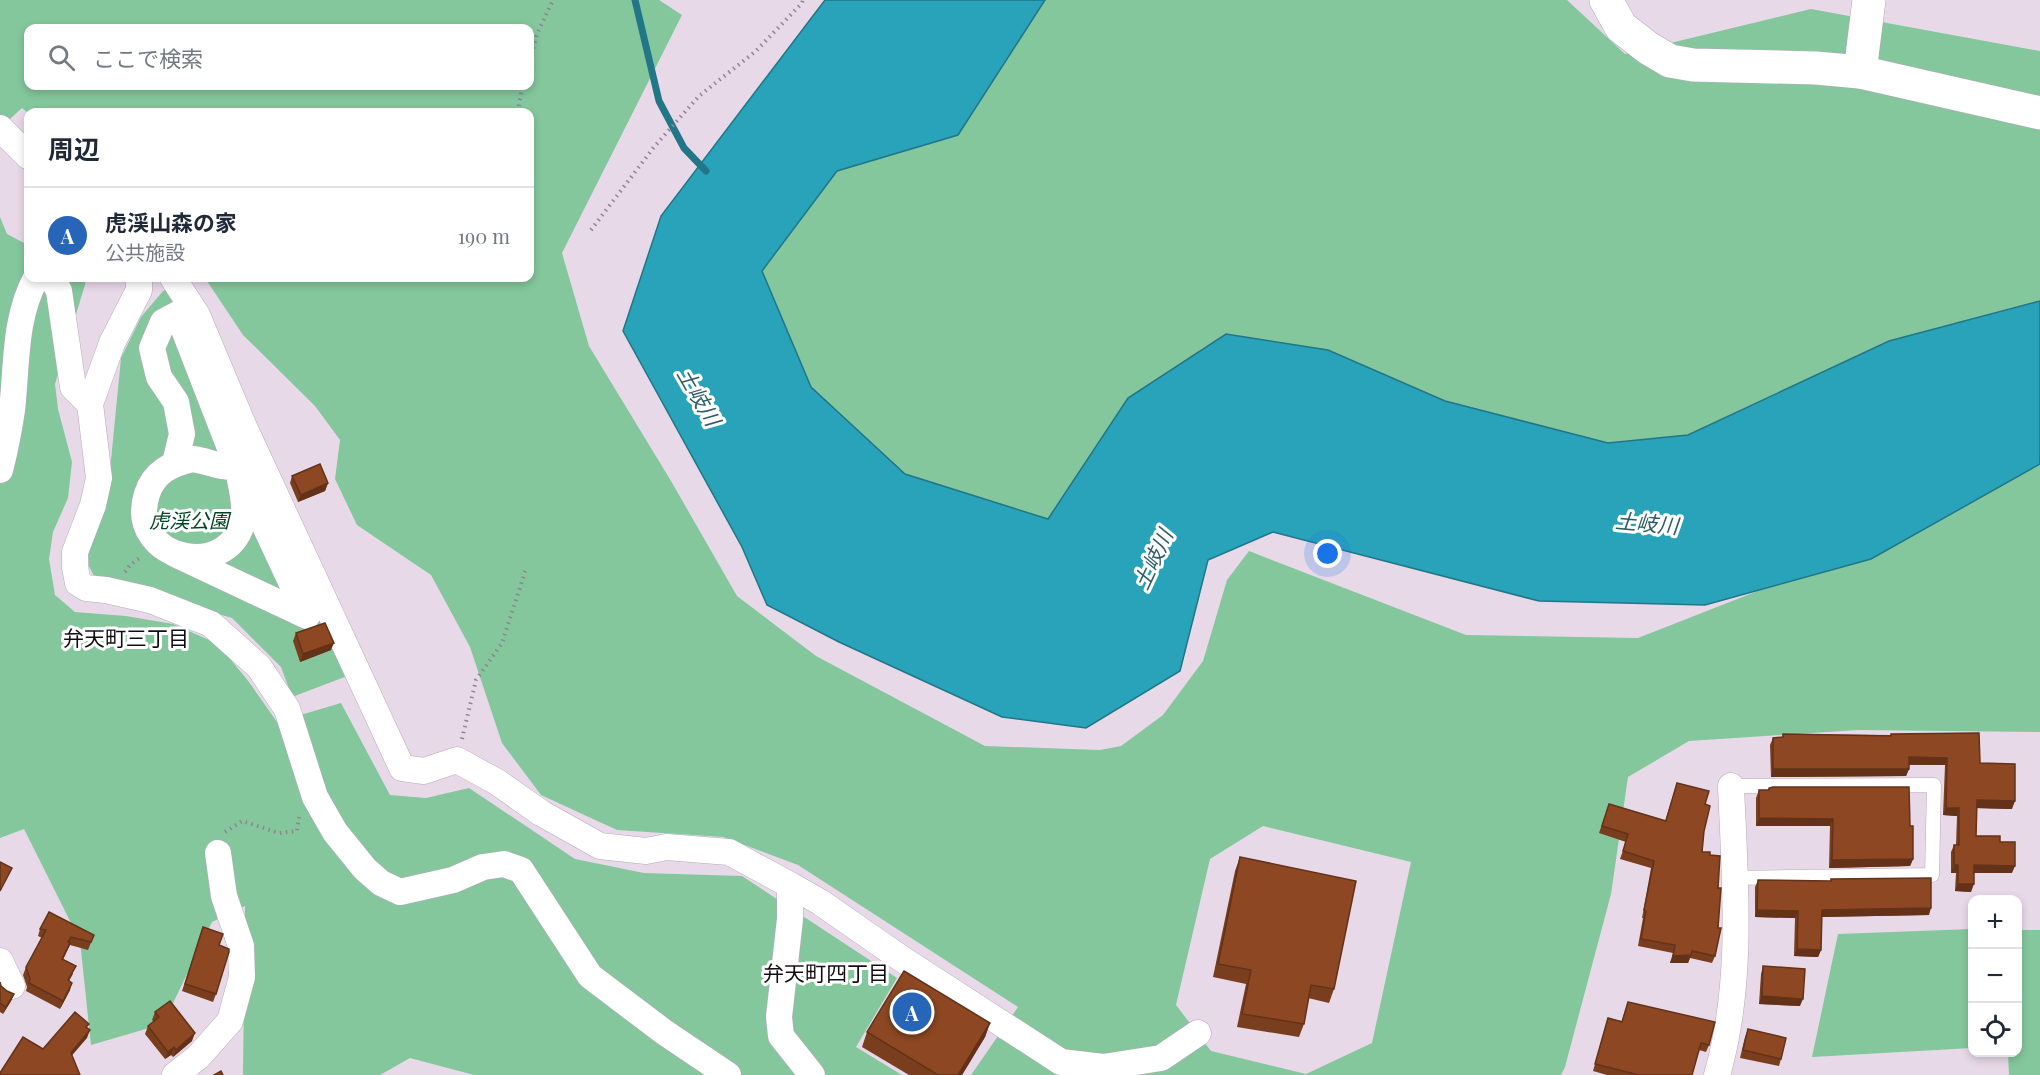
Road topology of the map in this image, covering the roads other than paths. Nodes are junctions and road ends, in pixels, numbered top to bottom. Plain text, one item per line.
1 (1606, 0) edge
2 (1869, 0) edge
3 (1860, 72) junction
4 (2040, 113) edge
5 (0, 128) edge
6 (24, 152) edge
7 (34, 282) edge
8 (54, 282) edge
9 (176, 282) edge
10 (139, 284) edge
11 (194, 332) junction
12 (90, 404) junction
13 (175, 463) junction
14 (0, 470) edge
15 (249, 473) junction
16 (151, 558) junction
17 (320, 617) junction
18 (1731, 786) joint
19 (218, 853) road end
20 (1734, 878) junction
21 (790, 885) junction
22 (0, 961) edge
23 (12, 986) dead end
24 (1198, 1033) dead end
25 (175, 1075) edge
26 (728, 1075) edge
27 (812, 1075) edge
28 (1717, 1075) edge

1 - 3 street
2 - 3 street
3 - 4 street
5 - 6 street
7 - 14 street
8 - 12 street
9 - 11 street
10 - 12 street
11 - 13 street
11 - 15 street
12 - 26 street
13 - 15 street
13 - 16 street
15 - 16 street
15 - 17 street
16 - 17 street
17 - 21 street
18 - 20 street
18 - 20 lane
19 - 25 street
20 - 28 street
21 - 24 street
21 - 27 street
22 - 23 street

